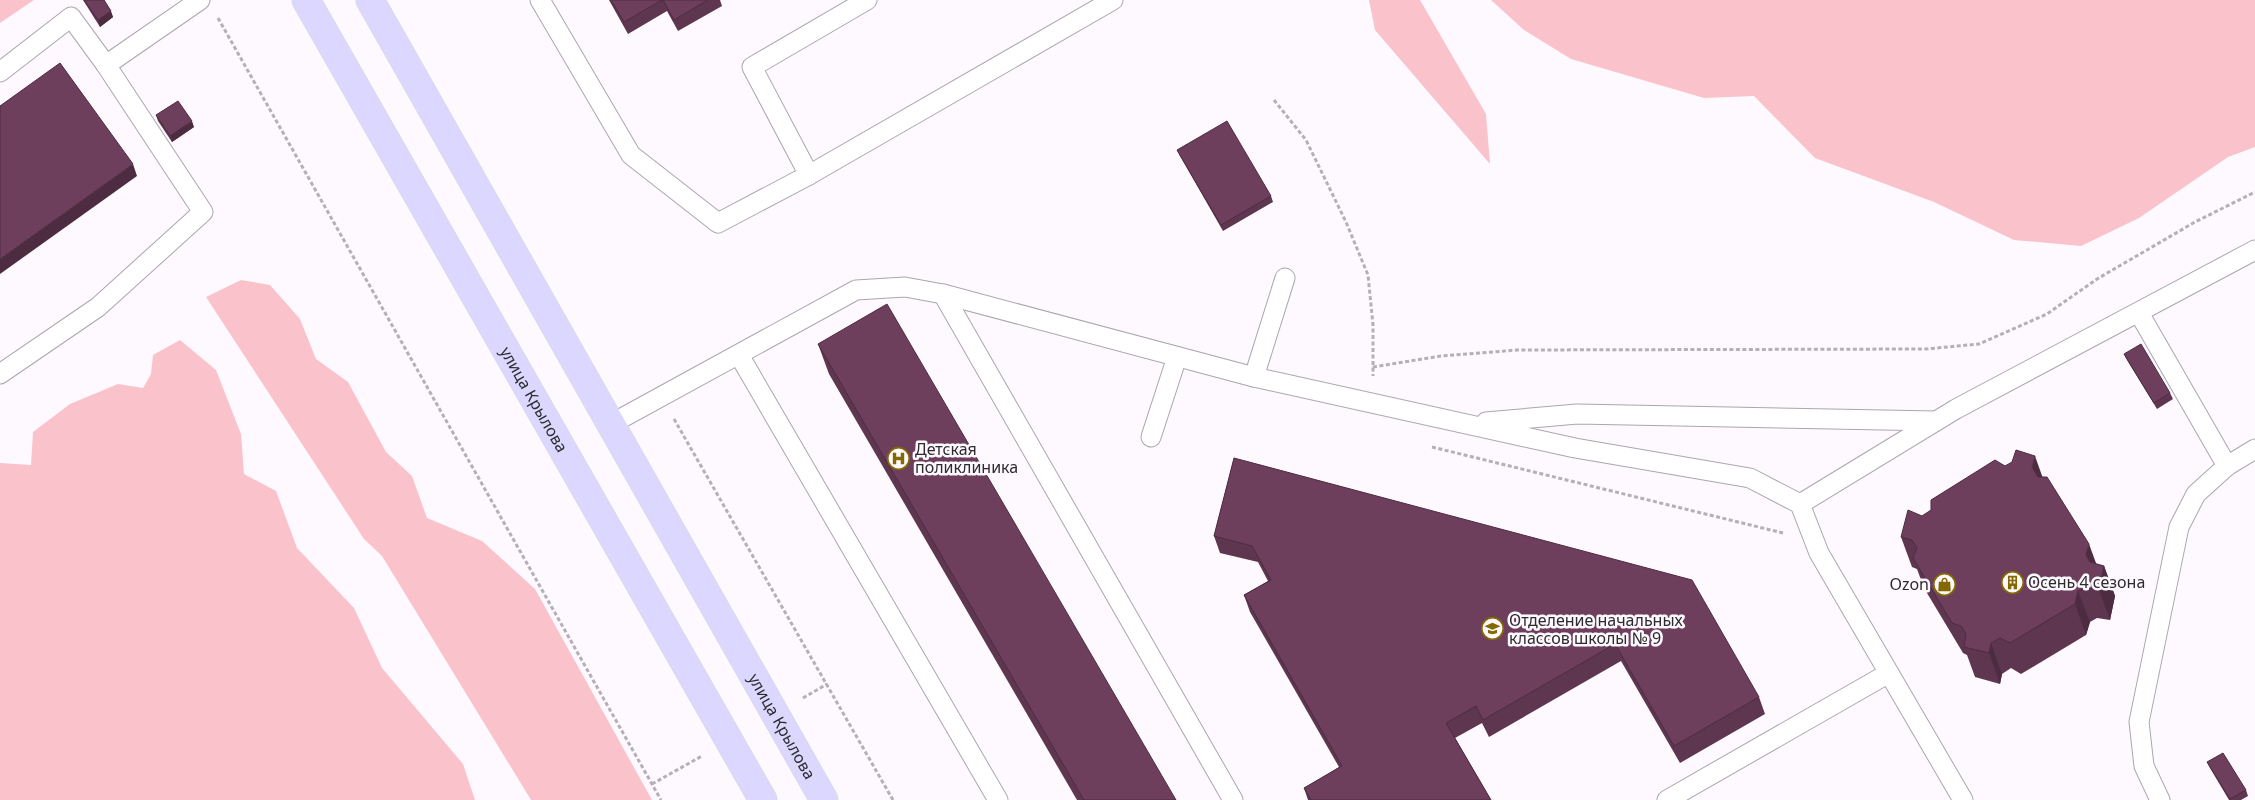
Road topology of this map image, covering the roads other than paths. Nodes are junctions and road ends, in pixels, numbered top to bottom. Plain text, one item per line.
1 (200, 0) edge
2 (306, 0) edge
3 (370, 0) edge
4 (540, 0) edge
5 (867, 0) edge
6 (1113, 0) edge
7 (106, 65) junction
8 (0, 72) edge
9 (809, 175) junction
10 (2255, 250) edge
11 (1285, 278) dead end
12 (944, 294) junction
13 (2139, 313) junction
14 (740, 355) junction
15 (1177, 356) junction
16 (0, 374) edge
17 (1254, 377) junction
18 (1936, 421) junction
19 (611, 424) junction
20 (1467, 424) junction
21 (1151, 438) dead end
22 (2255, 449) edge
23 (2227, 466) junction
24 (1800, 504) junction
25 (1889, 673) junction
26 (763, 800) edge
27 (824, 800) edge
28 (998, 800) edge
29 (1233, 800) edge
30 (1666, 800) edge
31 (1963, 800) edge
32 (2160, 800) edge

1 - 7 lane
2 - 26 main road, улица Крылова
3 - 19 main road, улица Крылова
4 - 9 lane
5 - 9 lane
6 - 9 lane
7 - 8 lane
7 - 16 lane
10 - 13 lane
11 - 17 lane
12 - 14 lane
12 - 15 lane
12 - 29 lane
13 - 18 lane
13 - 23 lane
14 - 19 lane
14 - 28 lane
15 - 17 lane
15 - 21 lane
17 - 20 lane
18 - 20 lane
18 - 24 lane
19 - 27 main road, улица Крылова
20 - 24 lane
22 - 23 lane
23 - 32 lane
24 - 25 lane
25 - 30 lane
25 - 31 lane

